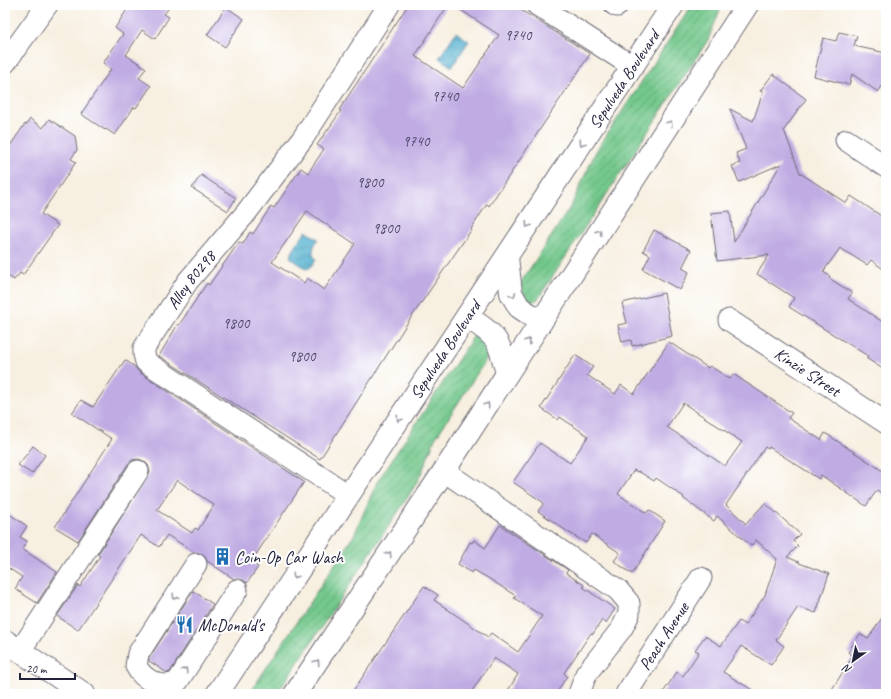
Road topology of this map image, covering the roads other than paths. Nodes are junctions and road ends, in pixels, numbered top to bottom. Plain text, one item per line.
1 (47, 5) edge
2 (389, 5) edge
3 (538, 5) edge
4 (673, 5) edge
5 (747, 5) edge
6 (5, 63) edge
7 (632, 66) junction
8 (846, 140) dead end
9 (886, 167) edge
10 (507, 257) junction
11 (467, 317) junction
12 (729, 320) dead end
13 (541, 322) junction
14 (507, 374) junction
15 (886, 423) edge
16 (138, 471) dead end
17 (444, 471) junction
18 (348, 495) junction
19 (196, 564) dead end
20 (701, 578) dead end
21 (237, 590) dead end
22 (12, 646) edge
23 (84, 694) edge
24 (217, 694) edge
25 (295, 694) edge
26 (579, 694) edge
27 (626, 694) edge

1 - 6 street
2 - 18 street, Alley 80298
3 - 7 street
4 - 7 main road, Sepulveda Boulevard
13 -> 5 main road
7 -> 10 main road, Sepulveda Boulevard
8 - 9 street
10 - 11 main road, Sepulveda Boulevard
10 -> 13 main road
11 - 14 main road
11 -> 18 main road, Sepulveda Boulevard
12 - 15 street, Kinzie Street
14 -> 13 main road
17 -> 14 main road
16 - 22 street
25 -> 17 main road
17 - 26 street
18 -> 24 main road, Sepulveda Boulevard
19 -> 21 street
20 - 27 street, Peach Avenue
22 - 23 main road

